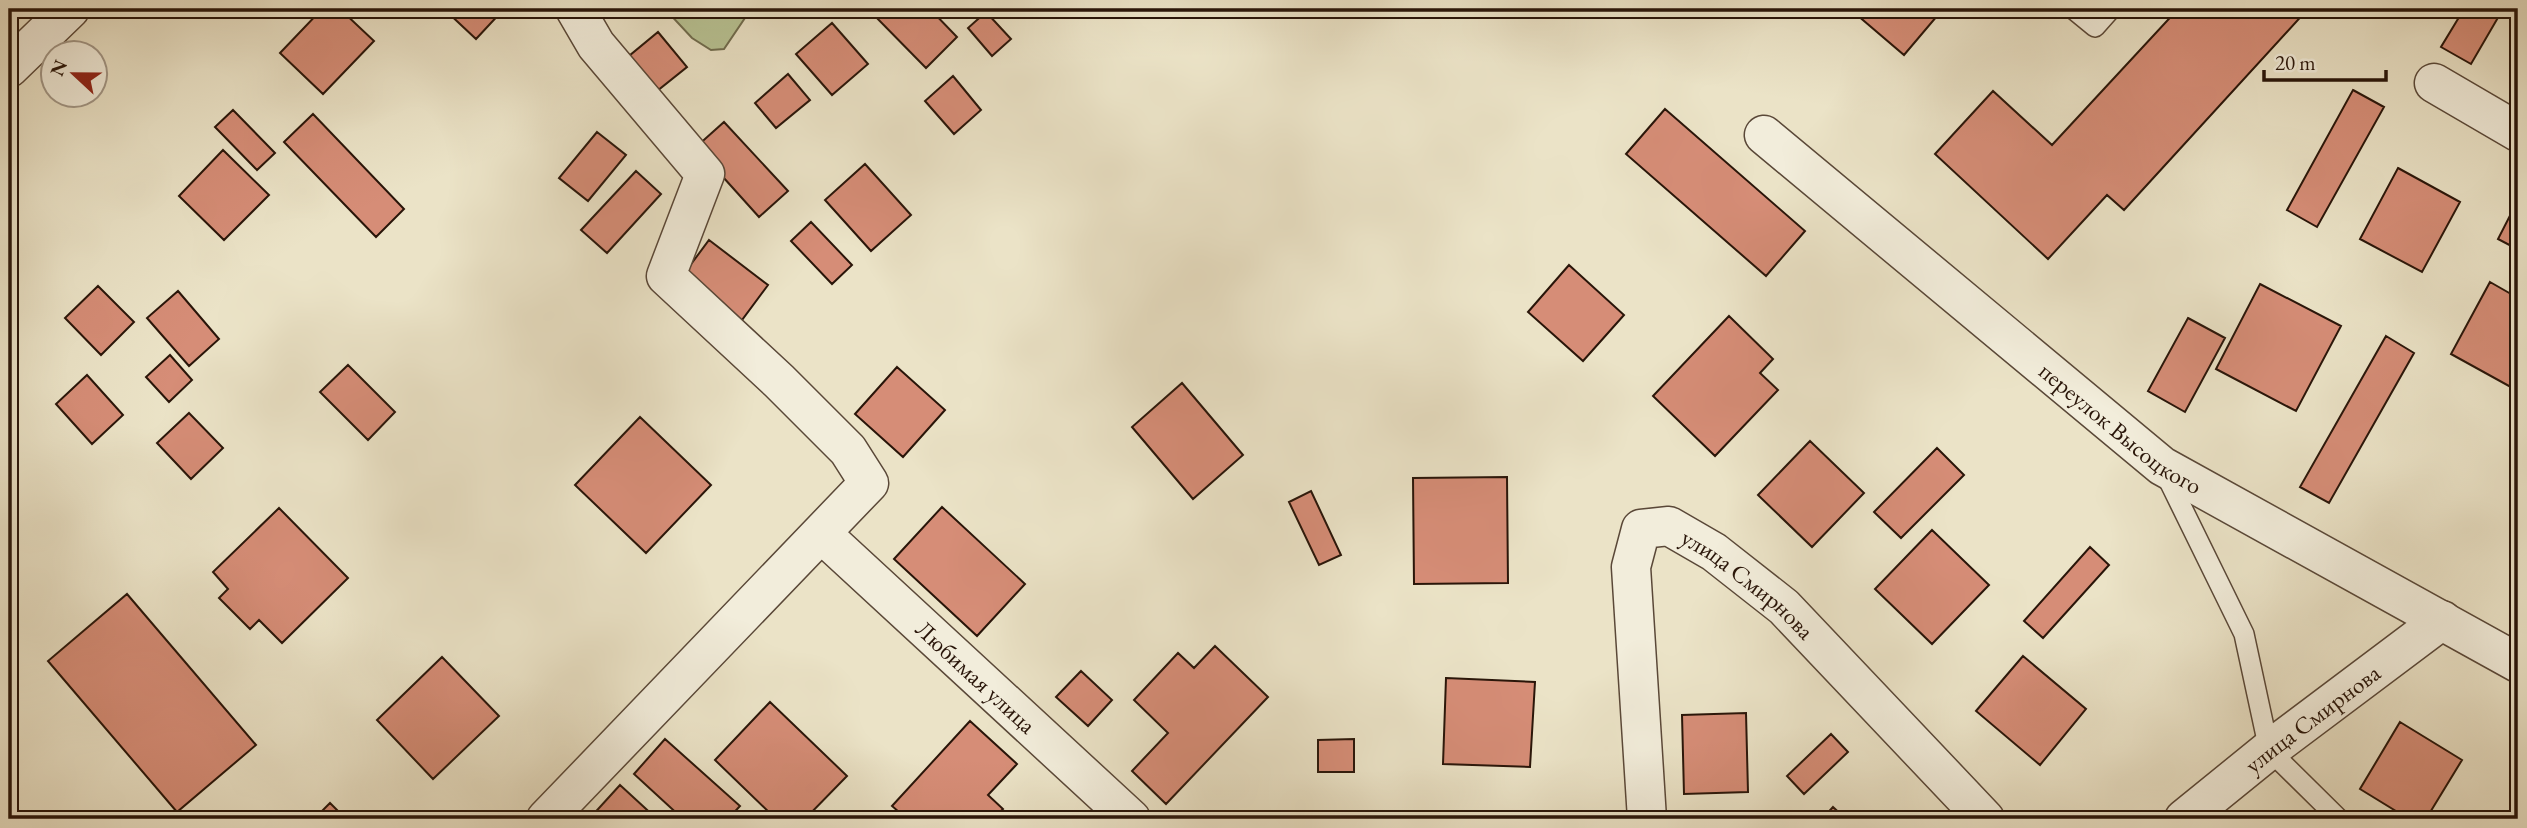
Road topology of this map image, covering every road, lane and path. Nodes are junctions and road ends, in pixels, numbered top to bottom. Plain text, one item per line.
1 (70, 9) edge
2 (575, 9) edge
3 (2073, 9) edge
4 (2111, 9) edge
5 (9, 68) edge
6 (2434, 83) dead end
7 (2518, 132) edge
8 (1764, 135) dead end
9 (2162, 466) junction
10 (822, 534) junction
11 (2442, 620) junction
12 (2518, 663) edge
13 (2269, 750) junction
14 (546, 819) edge
15 (1129, 819) edge
16 (1647, 819) edge
17 (1985, 819) edge
18 (2184, 819) edge
19 (2339, 819) edge

1 - 5 street
2 - 10 street
3 - 4 lane
6 - 7 street
8 - 9 street, переулок Высоцкого
9 - 11 street, переулок Высоцкого
9 - 13 lane
10 - 14 street
10 - 15 street, Любимая улица
11 - 12 street, переулок Высоцкого
11 - 13 street, улица Смирнова
13 - 18 street, улица Смирнова
13 - 19 lane
16 - 17 street, улица Смирнова

